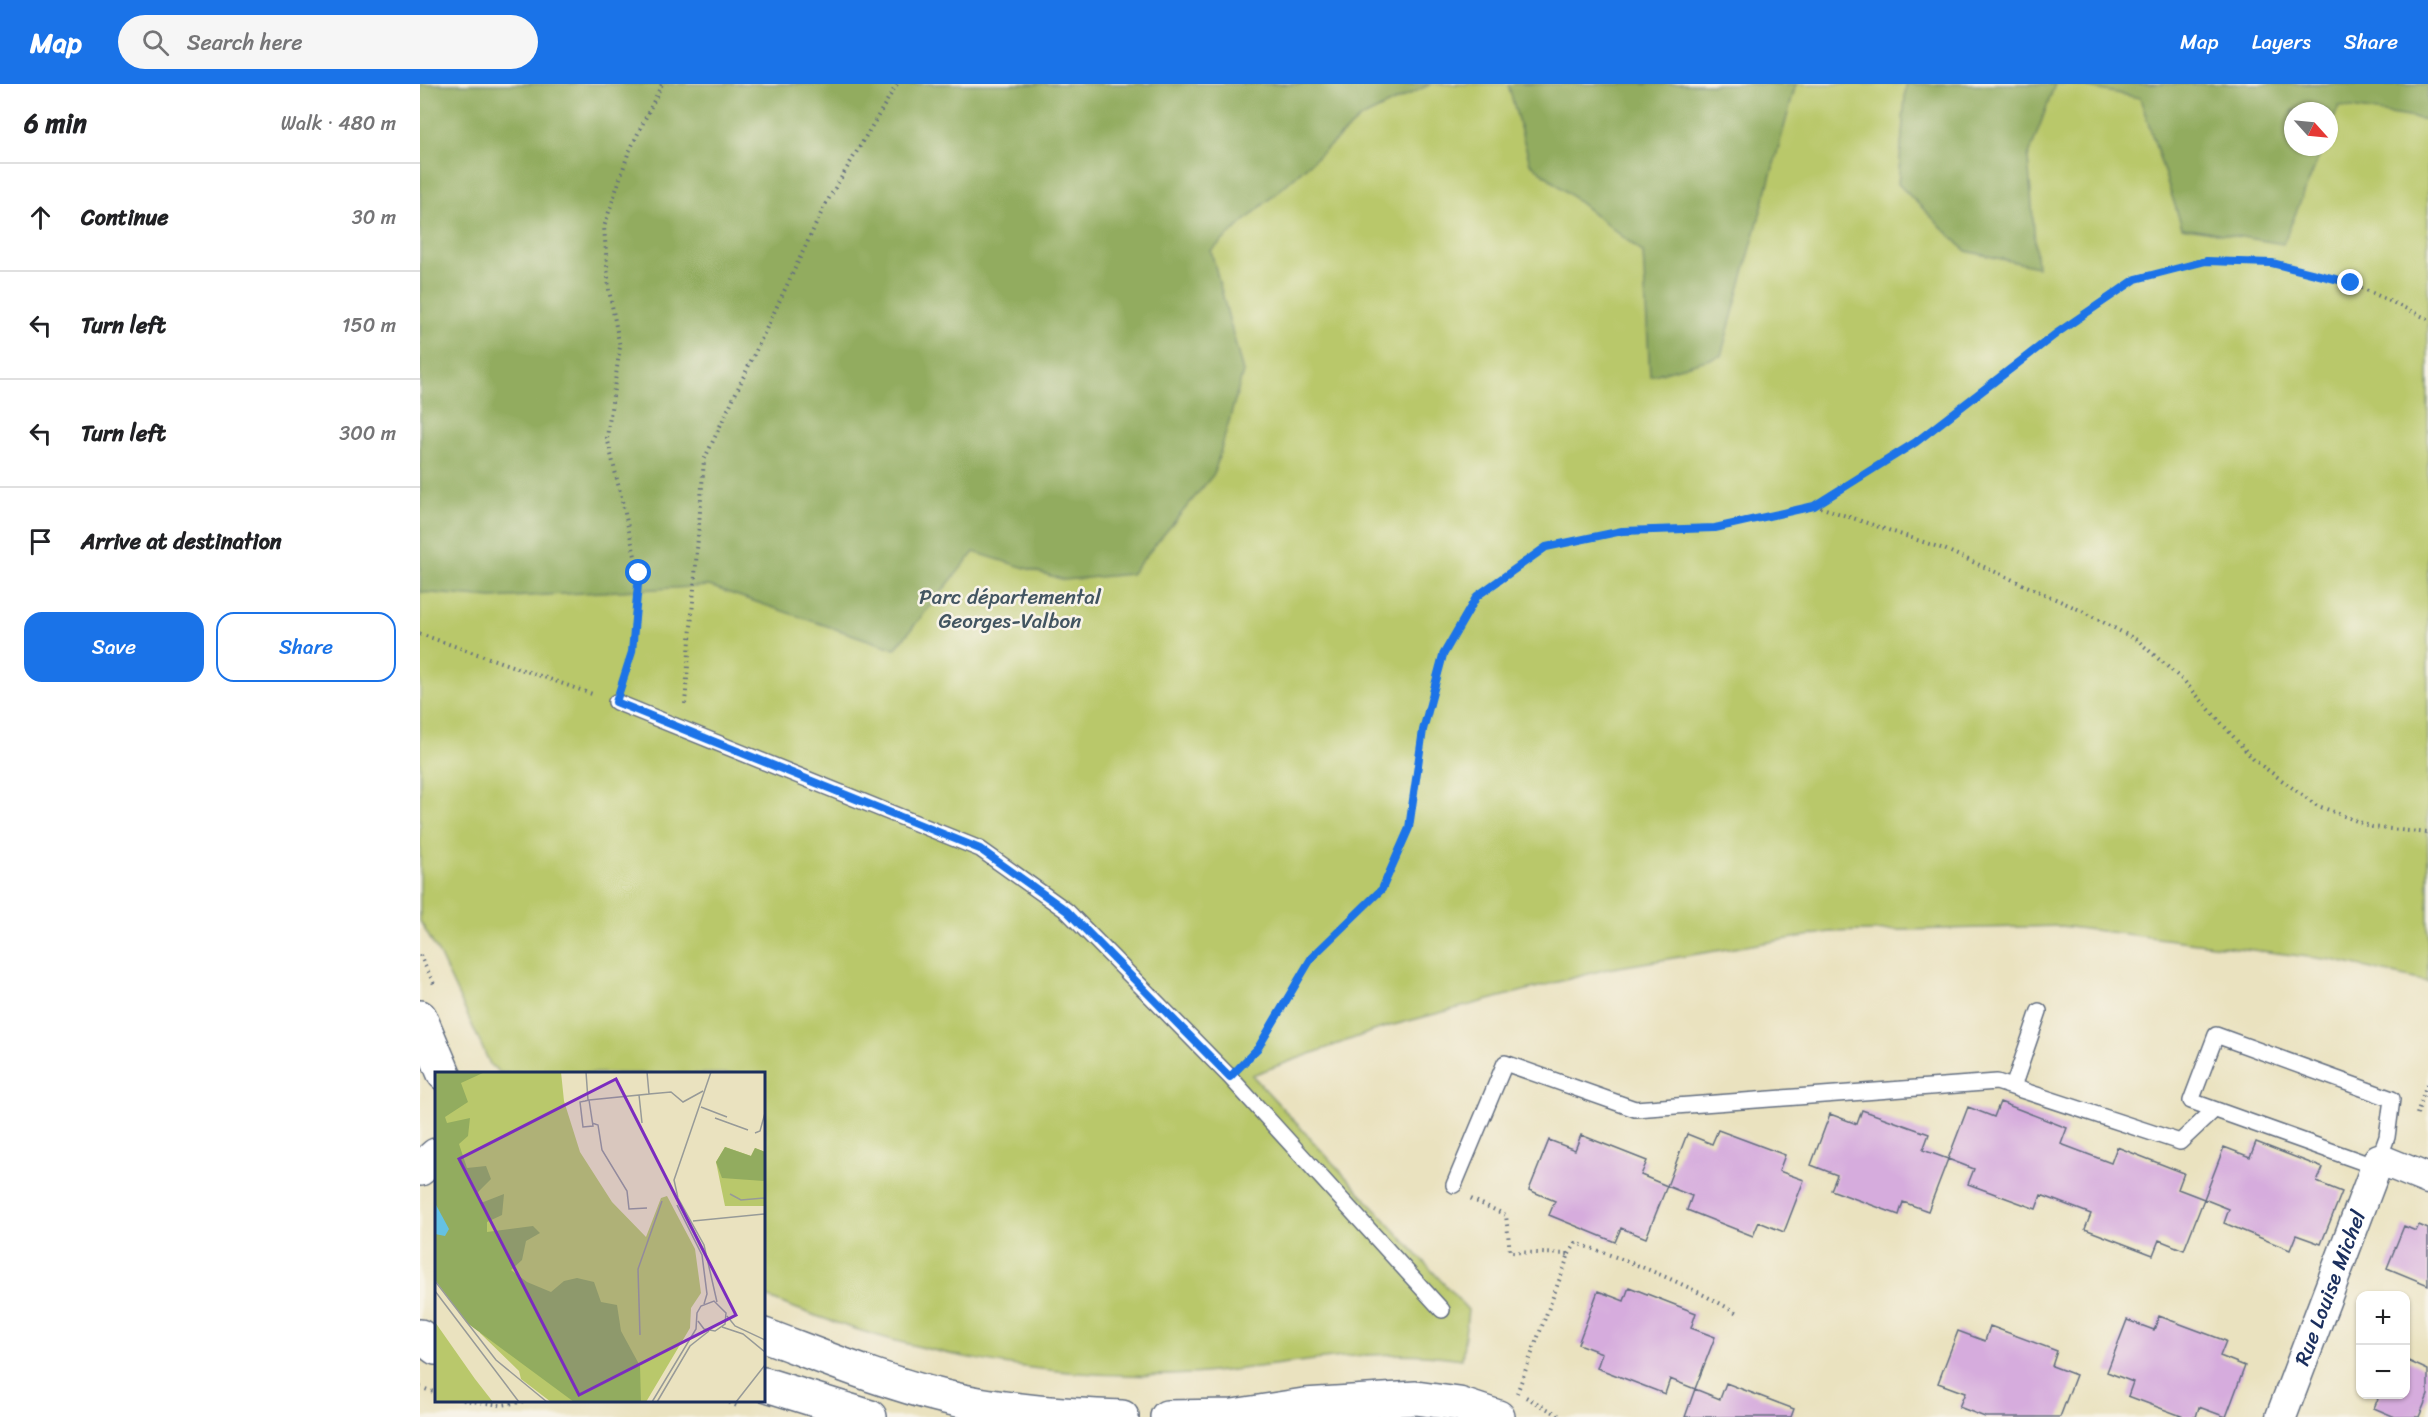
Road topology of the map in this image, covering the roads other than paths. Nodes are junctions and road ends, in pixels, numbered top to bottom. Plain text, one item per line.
1 (616, 702) road end
2 (2039, 1011) dead end
3 (420, 1017) edge
4 (443, 1072) edge
5 (2013, 1087) junction
6 (2214, 1110) junction
7 (435, 1156) edge
8 (2377, 1163) junction
9 (420, 1169) edge
10 (2428, 1179) edge
11 (1454, 1185) road end
12 (1442, 1310) dead end
13 (765, 1335) edge
14 (420, 1336) edge
15 (435, 1347) edge
16 (435, 1353) edge
17 (420, 1357) edge
18 (765, 1384) edge
19 (1507, 1399) edge
20 (870, 1417) edge
21 (1122, 1417) edge
22 (1167, 1417) edge
23 (2281, 1417) edge

1 - 12 lane
2 - 5 lane
3 - 4 main road
5 - 6 lane
5 - 11 lane
6 - 8 lane
6 - 8 lane
7 - 9 main road
8 - 10 street
8 - 23 street, Rue Louise Michel
13 - 21 main road
14 - 15 main road
16 - 17 main road
18 - 20 main road
19 - 22 main road

